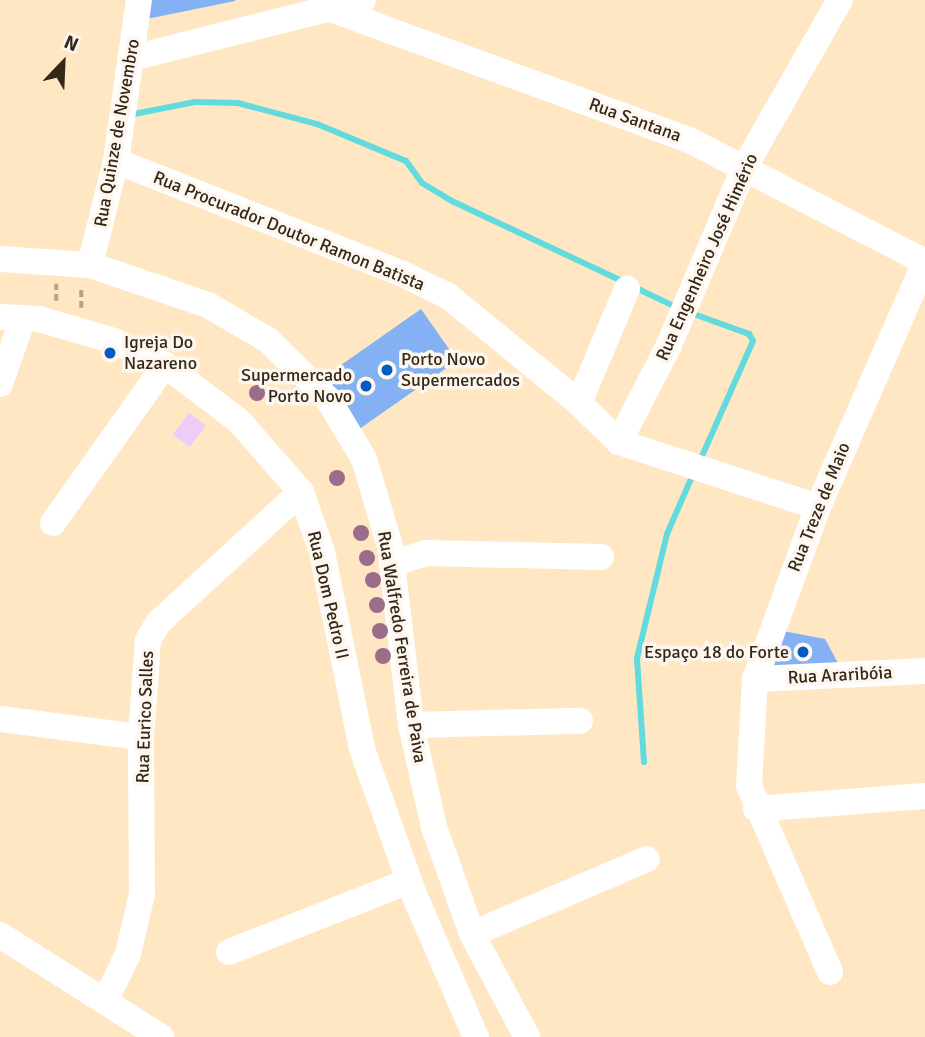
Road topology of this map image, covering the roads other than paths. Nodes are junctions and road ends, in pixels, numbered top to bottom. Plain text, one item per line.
1 (139, 0) edge
2 (363, 0) edge
3 (840, 0) edge
4 (331, 9) junction
5 (132, 58) junction
6 (116, 161) junction
7 (744, 169) junction
8 (0, 259) edge
9 (925, 262) edge
10 (78, 263) junction
11 (627, 289) dead end
12 (12, 318) edge
13 (165, 365) junction
14 (0, 384) edge
15 (579, 403) junction
16 (619, 442) junction
17 (301, 492) junction
18 (818, 507) junction
19 (53, 523) dead end
20 (601, 557) dead end
21 (393, 564) junction
22 (925, 671) edge
23 (755, 679) junction
24 (0, 719) edge
25 (580, 721) dead end
26 (411, 725) junction
27 (141, 737) junction
28 (925, 796) edge
29 (756, 808) junction
30 (647, 859) dead end
31 (409, 881) junction
32 (0, 934) edge
33 (472, 934) junction
34 (229, 952) dead end
35 (830, 972) dead end
36 (495, 981) junction
37 (461, 998) junction
38 (105, 1001) junction
39 (146, 1032) edge
40 (476, 1037) edge
41 (527, 1037) edge

1 - 5 street, Rua Quinze de Novembro
2 - 4 street
3 - 7 street, Rua Engenheiro José Himério
4 - 5 street
4 - 7 street, Rua Santana
5 - 6 street, Rua Quinze de Novembro
6 - 10 street, Rua Quinze de Novembro
6 - 15 street, Rua Procurador Doutor Ramon Batista
7 - 9 street, Rua Santana
7 - 16 street, Rua Engenheiro José Himério
8 - 10 street, Rua Walfredo Ferreira de Paiva
9 - 18 street, Rua Treze de Maio
10 - 21 street, Rua Walfredo Ferreira de Paiva
11 - 15 street
12 - 13 street, Rua Dom Pedro II
12 - 14 street
13 - 17 street, Rua Dom Pedro II
13 - 19 street
15 - 16 street, Rua Procurador Doutor Ramon Batista
16 - 18 street, Rua Procurador Doutor Ramon Batista
17 - 27 street, Rua Eurico Salles
17 - 31 street, Rua Dom Pedro II
18 - 23 street, Rua Treze de Maio
20 - 21 street
21 - 26 street, Rua Walfredo Ferreira de Paiva
22 - 23 street, Rua Araribóia
23 - 29 street, Rua Treze de Maio
24 - 27 street
25 - 26 street
26 - 33 street, Rua Walfredo Ferreira de Paiva
27 - 38 street, Rua Eurico Salles
28 - 29 street
29 - 35 street, Rua Treze de Maio
30 - 33 street
31 - 34 street
31 - 37 street, Rua Dom Pedro II
32 - 38 street
33 - 36 street, Rua Walfredo Ferreira de Paiva
36 - 37 street
36 - 41 street, Rua Walfredo Ferreira de Paiva
37 - 40 street, Rua Dom Pedro II
38 - 39 street

